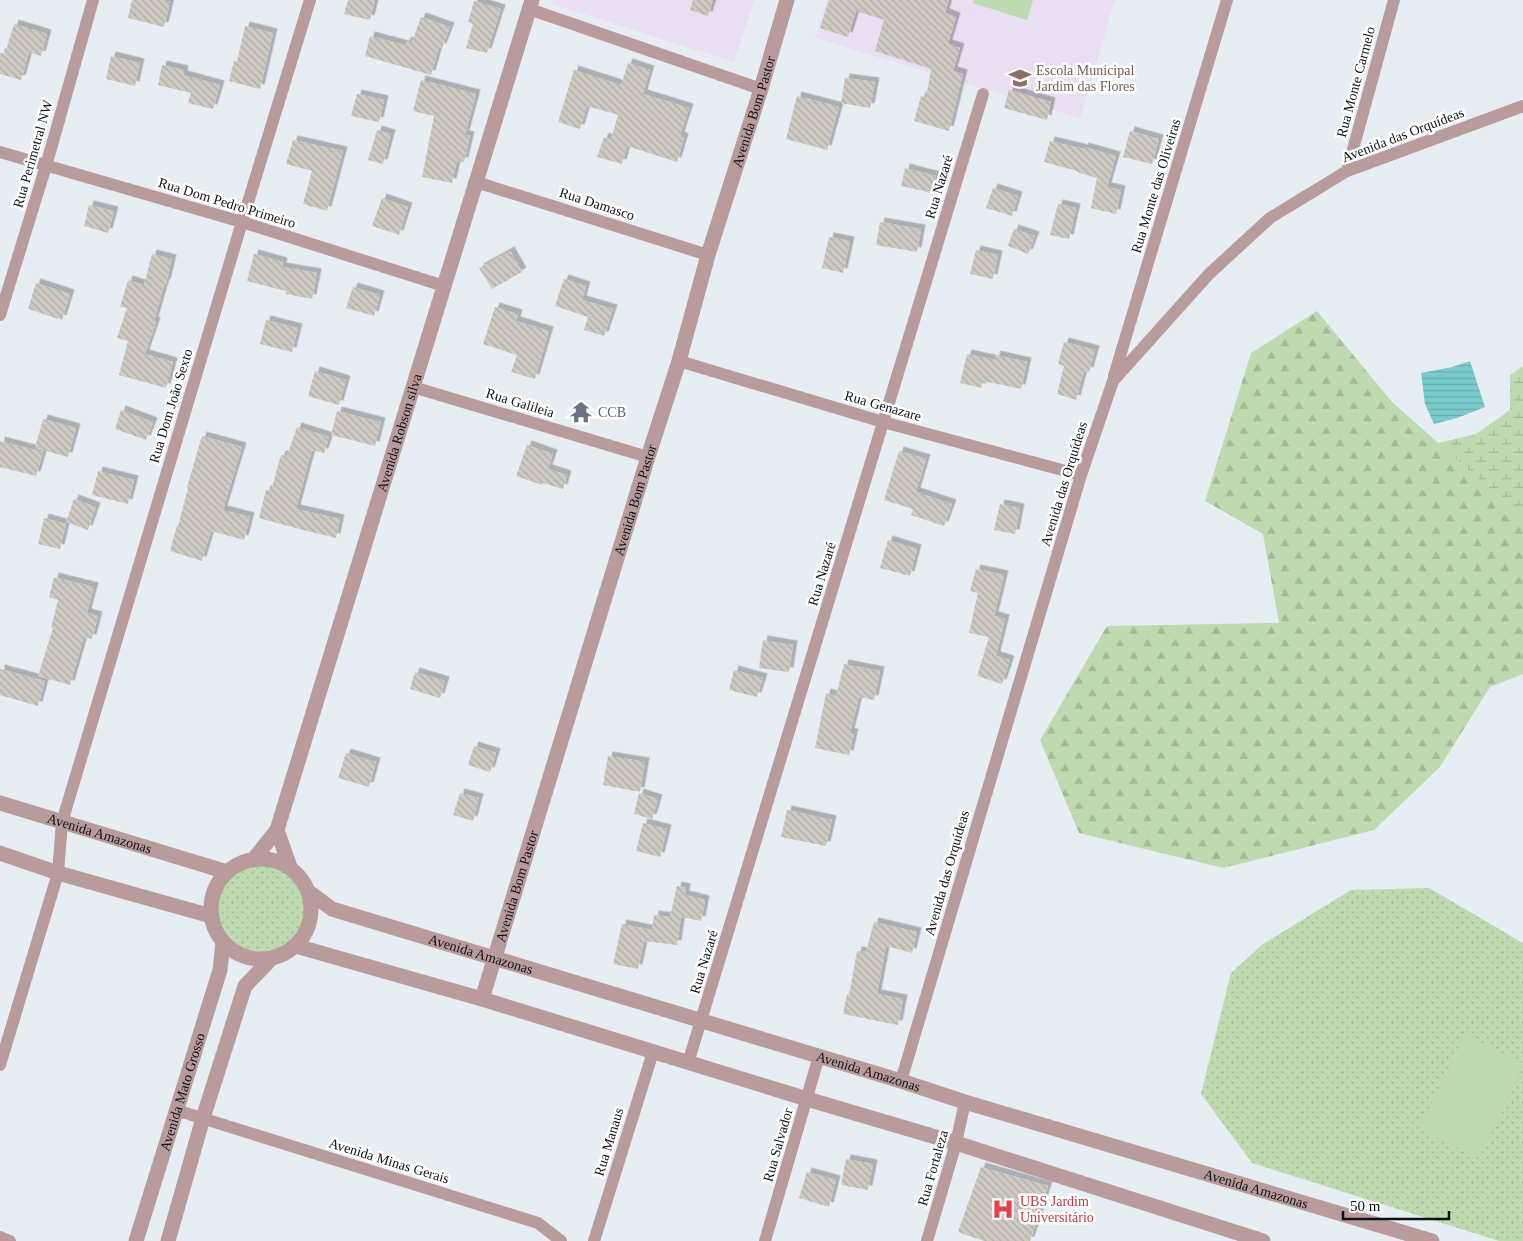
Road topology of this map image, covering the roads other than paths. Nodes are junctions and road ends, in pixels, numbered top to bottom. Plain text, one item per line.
1 (93, 0) edge
2 (310, 0) edge
3 (787, 0) edge
4 (1227, 0) edge
5 (1394, 0) edge
6 (530, 5) edge
7 (761, 89) junction
8 (983, 94) dead end
9 (1523, 106) edge
10 (0, 152) edge
11 (46, 166) junction
12 (1347, 171) junction
13 (476, 182) junction
14 (242, 222) junction
15 (708, 255) junction
16 (444, 286) junction
17 (0, 315) edge
18 (679, 361) junction
19 (1112, 381) junction
20 (413, 387) junction
21 (883, 422) junction
22 (648, 457) junction
23 (1081, 475) junction
24 (0, 803) edge
25 (62, 822) junction
26 (277, 830) junction
27 (0, 853) edge
28 (253, 860) junction
29 (290, 868) junction
30 (227, 872) junction
31 (58, 873) junction
32 (309, 892) junction
33 (211, 916) junction
34 (223, 942) junction
35 (296, 946) junction
36 (272, 958) junction
37 (495, 959) junction
38 (482, 1000) junction
39 (702, 1020) junction
40 (653, 1052) junction
41 (819, 1056) junction
42 (688, 1063) junction
43 (0, 1065) edge
44 (901, 1081) junction
45 (807, 1099) junction
46 (965, 1102) junction
47 (176, 1110) junction
48 (203, 1118) junction
49 (956, 1143) junction
50 (0, 1237) edge
51 (10, 1241) edge
52 (136, 1241) edge
53 (168, 1241) edge
54 (561, 1241) edge
55 (594, 1241) edge
56 (765, 1241) edge
57 (927, 1241) edge
58 (1263, 1241) edge
59 (1432, 1241) edge

1 - 11 street, Rua Perimetral NW
2 - 14 street, Rua Dom João Sexto
3 - 7 street, Avenida Bom Pastor
4 - 19 street, Rua Monte das Oliveiras
5 - 12 street, Rua Monte Carmelo
6 - 7 street
6 - 13 street, Avenida Robson silva
7 - 15 street, Avenida Bom Pastor
8 - 21 street, Rua Nazaré
9 - 12 street, Avenida das Orquídeas
10 - 11 street, Rua Dom Pedro Primeiro
11 - 14 street, Rua Dom Pedro Primeiro
11 - 17 street, Rua Perimetral NW
12 - 19 street, Avenida das Orquídeas
13 - 15 street, Rua Damasco
13 - 16 street, Avenida Robson silva
14 - 16 street, Rua Dom Pedro Primeiro
14 - 25 street, Rua Dom João Sexto
15 - 18 street, Avenida Bom Pastor
16 - 20 street, Avenida Robson silva
18 - 21 street, Rua Genazare
18 - 22 street, Avenida Bom Pastor
19 - 23 street, Avenida das Orquídeas
20 - 22 street, Rua Galileia
20 - 26 street, Avenida Robson silva
21 - 23 street, Rua Genazare
21 - 39 street, Rua Nazaré
22 - 37 street, Avenida Bom Pastor
23 - 44 street, Avenida das Orquídeas
24 - 25 street, Avenida Amazonas
25 - 30 street, Avenida Amazonas
25 - 31 street, Rua Dom João Sexto
26 - 28 street, Avenida Robson silva
26 - 29 street
27 - 31 street
28 - 29 street
28 - 30 street
29 - 32 street
30 - 33 street
31 - 33 street
31 - 43 street, Rua Dom João Sexto
32 - 35 street
32 - 37 street, Avenida Amazonas
33 - 34 street
34 - 36 street
34 - 47 street, Avenida Mato Grosso
35 - 36 street
35 - 38 street
36 - 48 street, Avenida Mato Grosso
37 - 38 street, Avenida Bom Pastor
37 - 39 street, Avenida Amazonas
38 - 40 street
39 - 41 street, Avenida Amazonas
39 - 42 street, Rua Nazaré
40 - 42 street
40 - 55 street, Rua Manaus
41 - 44 street, Avenida Amazonas
41 - 45 street, Rua Salvador
42 - 45 street
44 - 46 street, Avenida Amazonas
45 - 49 street
45 - 56 street, Rua Salvador
46 - 49 street, Rua Fortaleza
46 - 59 street, Avenida Amazonas
47 - 48 street, Avenida Minas Gerais
47 - 52 street, Avenida Mato Grosso
48 - 53 street, Avenida Mato Grosso
48 - 54 street, Avenida Minas Gerais
49 - 57 street, Rua Fortaleza
49 - 58 street
50 - 51 street

